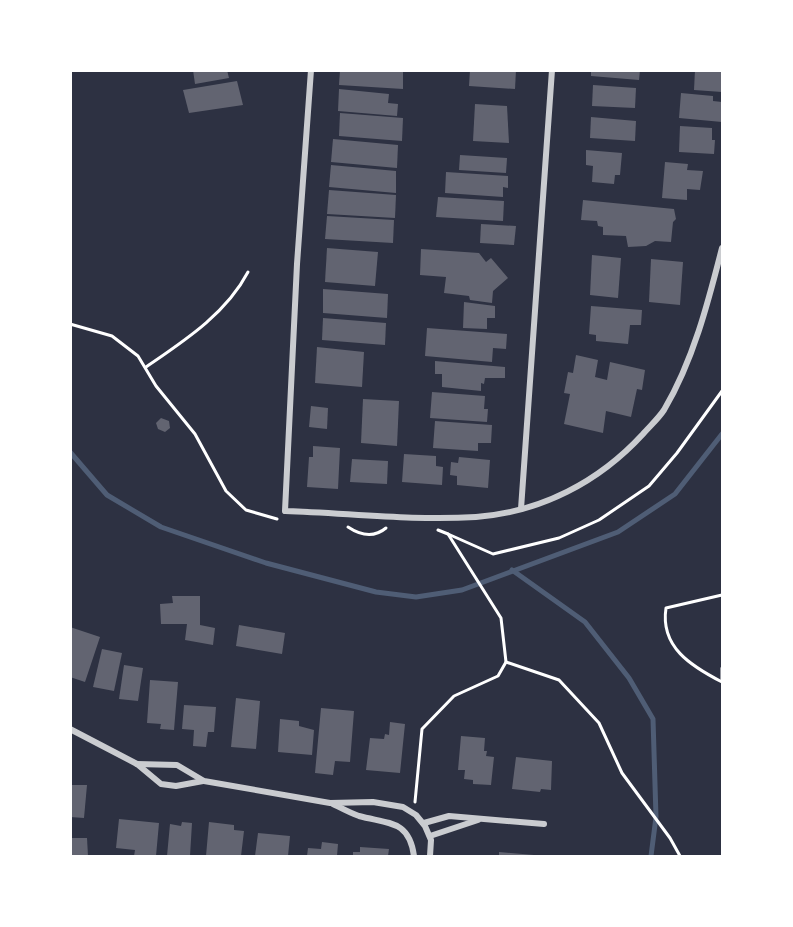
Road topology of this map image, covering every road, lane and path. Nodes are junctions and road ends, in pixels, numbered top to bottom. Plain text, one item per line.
1 (311, 70) edge
2 (552, 70) edge
3 (723, 248) edge
4 (248, 272) dead end
5 (70, 324) edge
6 (146, 367) junction
7 (723, 391) edge
8 (521, 509) junction
9 (278, 519) dead end
10 (448, 534) dead end
11 (457, 549) dead end
12 (723, 595) edge
13 (506, 662) junction
14 (723, 668) edge
15 (722, 682) edge
16 (70, 729) edge
17 (137, 764) junction
18 (204, 781) junction
19 (330, 803) junction
20 (410, 811) junction
21 (483, 819) junction
22 (424, 823) junction
23 (544, 824) dead end
24 (430, 836) junction
25 (414, 856) edge
26 (430, 856) edge
27 (680, 856) edge

1 - 8 street
2 - 8 street
3 - 8 street
4 - 6 path
5 - 6 path
6 - 9 path
7 - 10 path
11 - 13 path
12 - 15 path
13 - 20 path
13 - 27 path
14 - 15 path
16 - 17 street
17 - 18 street
17 - 18 street
18 - 19 street
19 - 20 street
19 - 25 street
20 - 22 street
21 - 22 street
21 - 23 street
21 - 24 street
22 - 24 street
24 - 26 street

